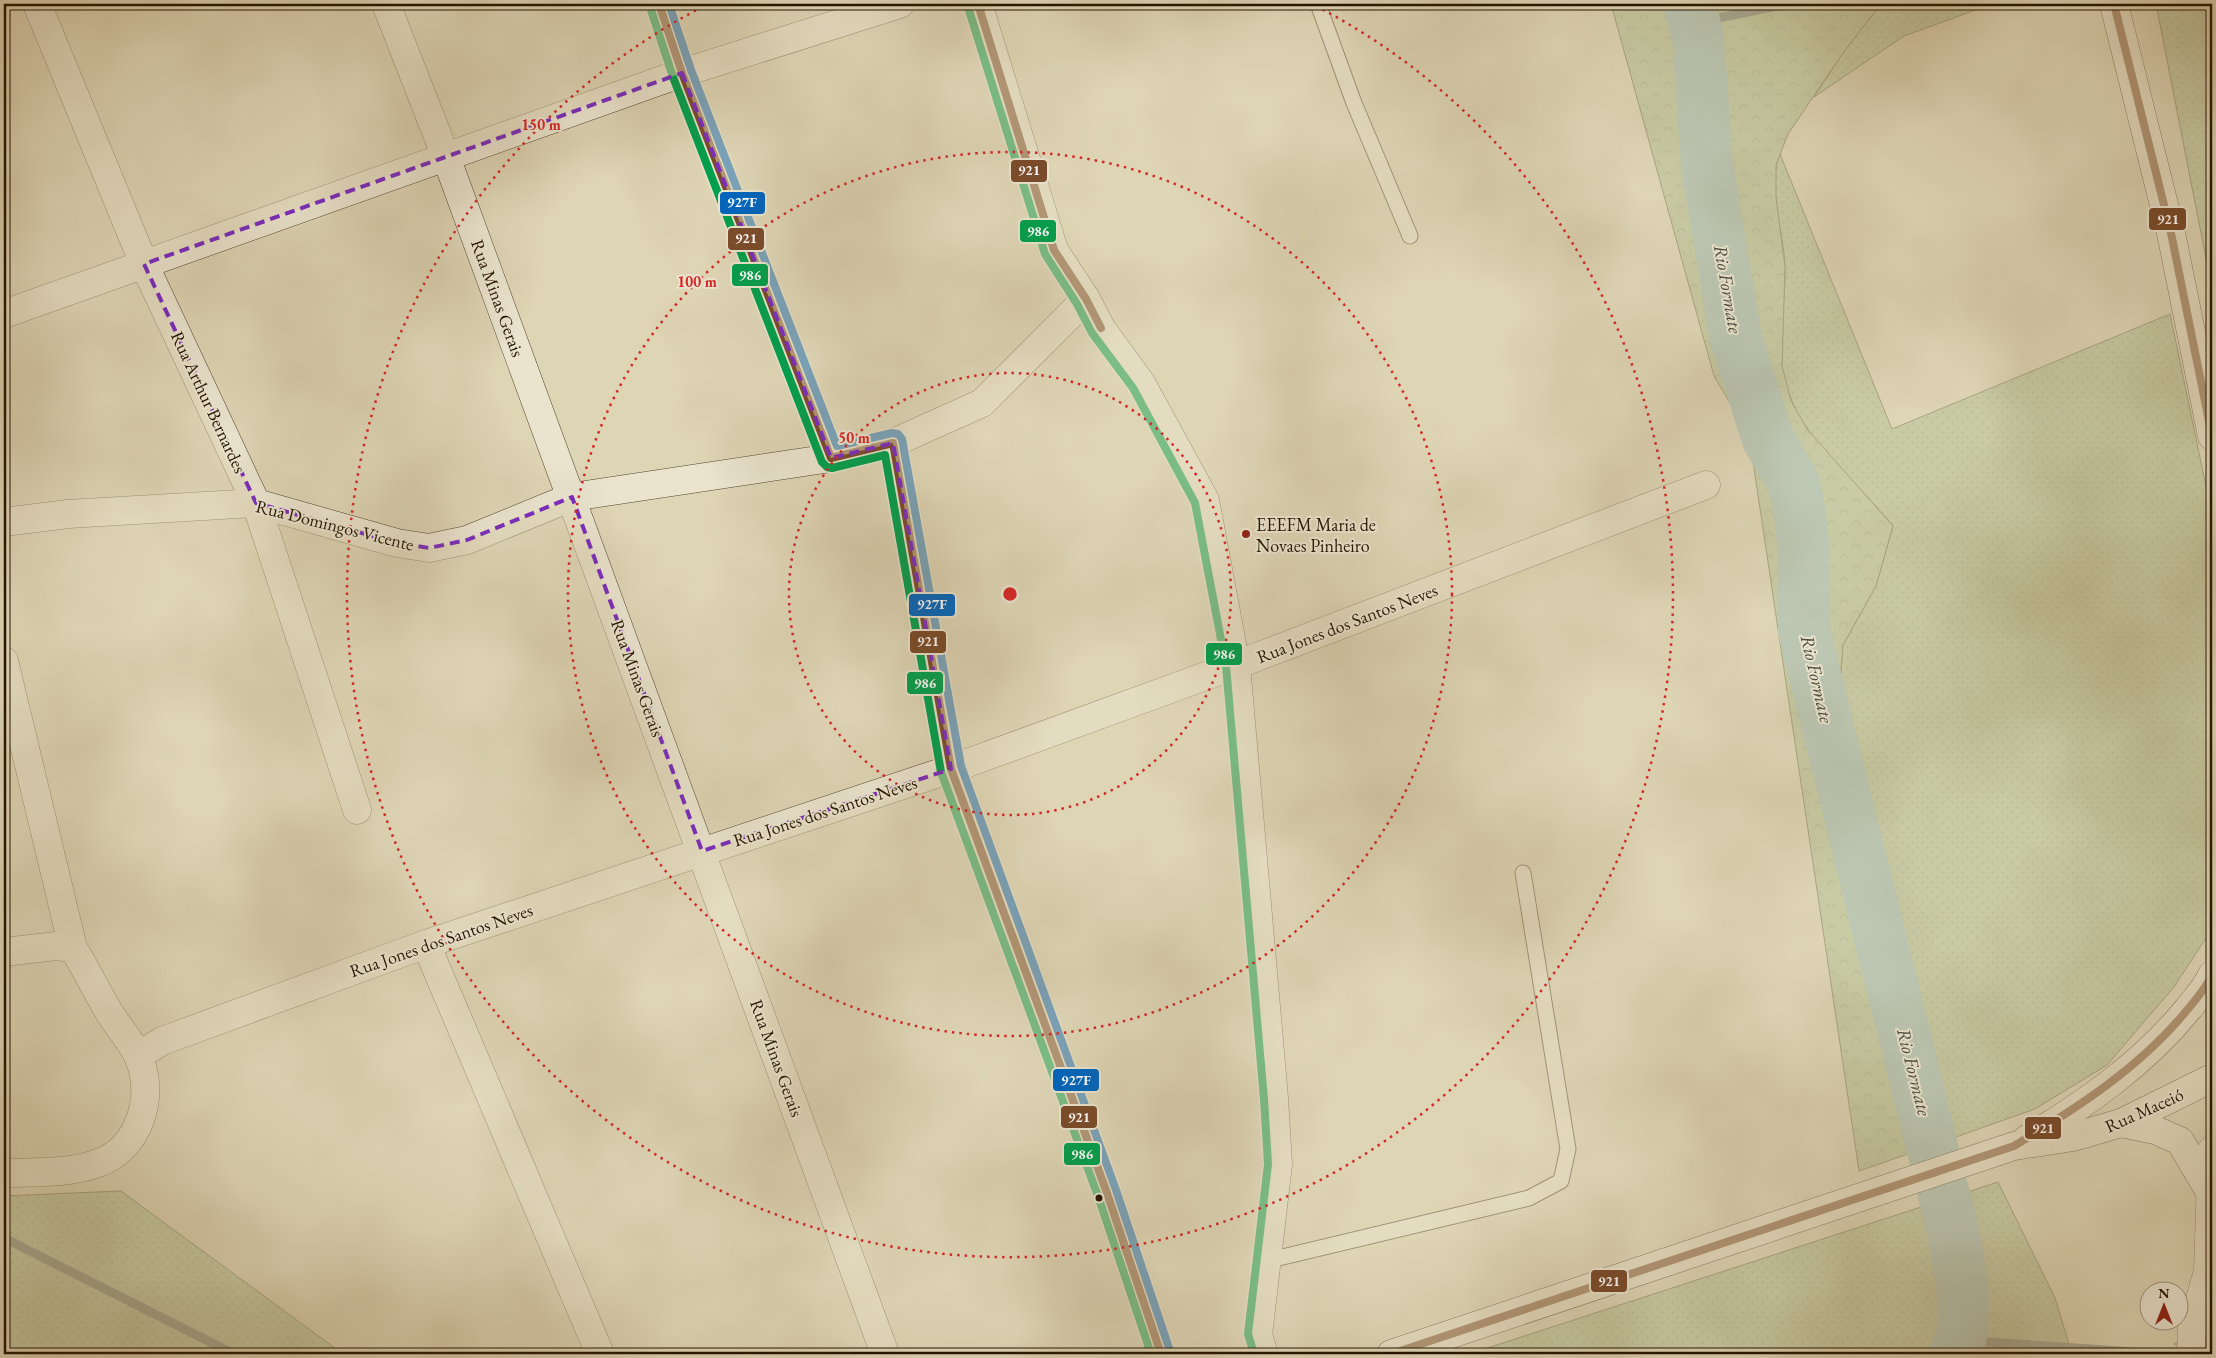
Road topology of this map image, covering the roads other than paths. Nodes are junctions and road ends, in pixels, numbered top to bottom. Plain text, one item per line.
1 (37, 4) edge
2 (386, 4) edge
3 (659, 4) edge
4 (900, 4) edge
5 (978, 4) edge
6 (1318, 4) edge
7 (2116, 12) edge
8 (682, 74) junction
9 (446, 157) junction
10 (1410, 236) dead end
11 (144, 264) junction
12 (1086, 299) junction
13 (4, 314) edge
14 (2212, 436) edge
15 (893, 443) junction
16 (831, 458) junction
17 (1706, 484) dead end
18 (572, 497) junction
19 (256, 503) junction
20 (4, 522) edge
21 (4, 661) edge
22 (1236, 665) junction
23 (951, 769) junction
24 (357, 810) dead end
25 (702, 851) junction
26 (1523, 873) dead end
27 (426, 944) junction
28 (73, 948) junction
29 (4, 952) edge
30 (2210, 979) edge
31 (2212, 1013) edge
32 (138, 1056) junction
33 (2212, 1078) edge
34 (2121, 1123) junction
35 (2014, 1146) junction
36 (2212, 1150) edge
37 (4, 1173) edge
38 (2211, 1194) junction
39 (1266, 1261) junction
40 (2210, 1268) edge
41 (1445, 1338) junction
42 (600, 1354) edge
43 (885, 1354) edge
44 (1161, 1354) edge
45 (1264, 1354) edge
46 (1391, 1354) edge
47 (1421, 1354) edge
48 (2191, 1354) edge

1 - 11 street, Rua Arthur Bernardes
2 - 9 street, Rua Minas Gerais
3 - 8 street
4 - 8 street
5 - 12 street
6 - 10 lane
7 - 14 street
8 - 9 street
8 - 16 street
9 - 11 street
9 - 18 street, Rua Minas Gerais
11 - 13 street
11 - 19 street, Rua Arthur Bernardes
12 - 15 street, Rua Domingos Vicente
12 - 22 street
15 - 16 street, Rua Domingos Vicente
15 - 23 street
16 - 18 street, Rua Domingos Vicente
17 - 22 street, Rua Jones dos Santos Neves
18 - 19 street, Rua Domingos Vicente
18 - 25 street, Rua Minas Gerais
19 - 20 street, Rua Domingos Vicente
19 - 24 street, Rua Arthur Bernardes
21 - 28 street
22 - 23 street, Rua Jones dos Santos Neves
22 - 39 street
23 - 25 street, Rua Jones dos Santos Neves
23 - 44 street
25 - 27 street, Rua Jones dos Santos Neves
25 - 43 street, Rua Minas Gerais
26 - 39 lane
27 - 32 street, Rua Jones dos Santos Neves
27 - 42 street
28 - 29 street
28 - 32 street
30 - 31 street
30 - 35 street, Rua Maceió
32 - 37 street
33 - 34 street, Rua Maceió
34 - 35 street, Rua Maceió
34 - 38 street
35 - 41 street, Rua Maceió
36 - 38 street
38 - 40 street
39 - 45 street
40 - 48 street
41 - 46 street, Rua Maceió
41 - 47 street, Rua Maceió

